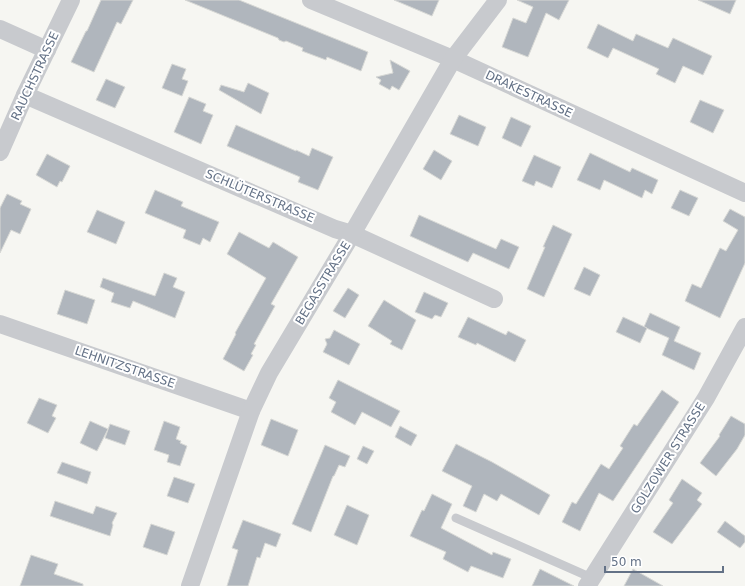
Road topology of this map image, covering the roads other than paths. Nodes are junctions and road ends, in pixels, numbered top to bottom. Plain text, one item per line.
1 (71, 0) edge
2 (311, 0) edge
3 (498, 0) edge
4 (0, 29) edge
5 (47, 50) junction
6 (453, 59) junction
7 (25, 95) junction
8 (0, 152) edge
9 (745, 193) edge
10 (352, 234) junction
11 (494, 299) dead end
12 (0, 324) edge
13 (745, 328) edge
14 (251, 411) junction
15 (456, 518) dead end
16 (590, 582) edge
17 (190, 586) edge

1 - 5 street, RAUCHSTRASSE
2 - 6 street, DRAKESTRASSE
3 - 6 street, BEGASSTRASSE
4 - 5 street
5 - 7 street, RAUCHSTRASSE
6 - 9 street, DRAKESTRASSE
6 - 10 street, BEGASSTRASSE
7 - 8 street, RAUCHSTRASSE
7 - 10 street, SCHLÜTERSTRASSE
10 - 11 street, SCHLÜTERSTRASSE
10 - 14 street, BEGASSTRASSE
12 - 14 street, LEHNITZSTRASSE
13 - 16 street, GOLZOWER STRASSE
14 - 17 street, BEGASSTRASSE
15 - 16 lane

